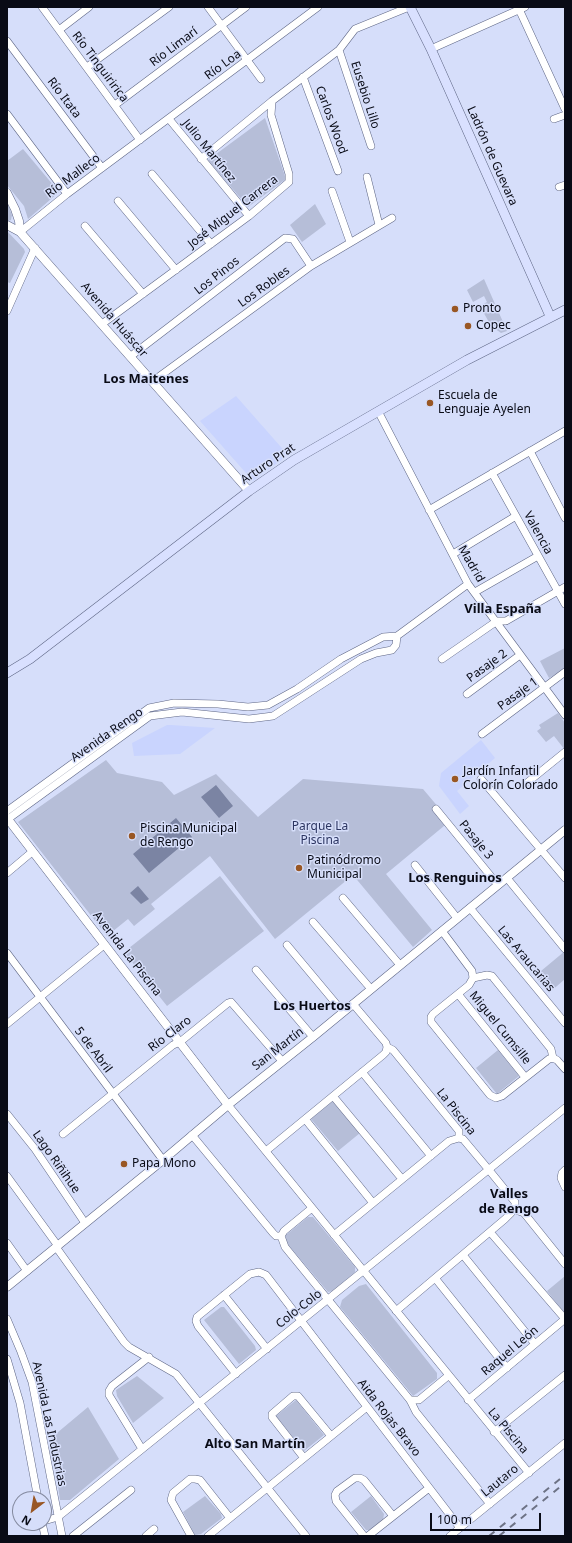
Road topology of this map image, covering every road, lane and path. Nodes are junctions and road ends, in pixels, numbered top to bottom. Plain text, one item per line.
1 (42, 7) edge
2 (89, 7) edge
3 (169, 7) edge
4 (208, 7) edge
5 (246, 7) edge
6 (318, 7) edge
7 (409, 7) edge
8 (521, 8) edge
9 (222, 25) junction
10 (59, 30) junction
11 (7, 41) edge
12 (431, 49) junction
13 (339, 50) junction
14 (248, 61) junction
15 (87, 67) junction
16 (303, 77) junction
17 (261, 79) dead end
18 (272, 101) junction
19 (115, 105) junction
20 (565, 109) edge
21 (7, 114) edge
22 (565, 114) edge
23 (169, 118) junction
24 (554, 119) dead end
25 (140, 140) junction
26 (371, 146) dead end
27 (200, 159) junction
28 (102, 168) junction
29 (338, 171) dead end
30 (152, 174) dead end
31 (367, 177) dead end
32 (332, 191) dead end
33 (7, 193) edge
34 (68, 194) junction
35 (118, 201) dead end
36 (248, 216) junction
37 (392, 218) dead end
38 (7, 225) edge
39 (85, 226) dead end
40 (379, 226) junction
41 (20, 232) junction
42 (350, 242) junction
43 (211, 244) junction
44 (35, 248) junction
45 (311, 266) junction
46 (176, 270) junction
47 (143, 294) junction
48 (565, 310) edge
49 (7, 312) edge
50 (550, 316) junction
51 (102, 324) junction
52 (131, 356) junction
53 (153, 381) junction
54 (378, 411) junction
55 (565, 431) edge
56 (530, 451) junction
57 (492, 473) junction
58 (249, 490) junction
59 (429, 510) junction
60 (516, 516) junction
61 (565, 518) edge
62 (453, 554) junction
63 (538, 556) junction
64 (468, 584) junction
65 (565, 587) edge
66 (558, 591) junction
67 (475, 592) junction
68 (565, 604) edge
69 (497, 621) junction
70 (397, 636) junction
71 (520, 655) junction
72 (442, 659) dead end
73 (565, 672) edge
74 (7, 673) edge
75 (545, 688) junction
76 (467, 694) dead end
77 (565, 715) edge
78 (482, 734) dead end
79 (565, 752) edge
80 (481, 779) dead end
81 (528, 782) dead end
82 (436, 809) dead end
83 (7, 816) edge
84 (565, 830) edge
85 (542, 850) junction
86 (32, 852) junction
87 (415, 865) dead end
88 (7, 873) edge
89 (507, 878) junction
90 (565, 878) edge
91 (498, 885) junction
92 (343, 898) dead end
93 (470, 908) junction
94 (457, 918) junction
95 (313, 922) dead end
96 (442, 931) junction
97 (104, 945) junction
98 (287, 945) dead end
99 (565, 949) edge
100 (7, 953) edge
101 (400, 965) junction
102 (256, 970) dead end
103 (474, 978) junction
104 (371, 989) junction
105 (458, 994) junction
106 (40, 998) junction
107 (353, 1004) junction
108 (343, 1012) junction
109 (565, 1023) edge
110 (7, 1024) edge
111 (312, 1038) junction
112 (180, 1042) junction
113 (387, 1047) junction
114 (553, 1058) junction
115 (282, 1062) junction
116 (565, 1069) edge
117 (362, 1072) junction
118 (526, 1077) junction
119 (113, 1094) junction
120 (333, 1096) junction
121 (228, 1105) junction
122 (565, 1108) edge
123 (7, 1114) edge
124 (305, 1119) junction
125 (63, 1134) dead end
126 (192, 1135) junction
127 (459, 1138) junction
128 (266, 1151) junction
129 (431, 1156) junction
130 (163, 1160) junction
131 (489, 1170) junction
132 (565, 1170) edge
133 (7, 1176) edge
134 (402, 1180) junction
135 (565, 1187) edge
136 (373, 1203) junction
137 (312, 1208) junction
138 (513, 1209) junction
139 (85, 1223) junction
140 (490, 1232) junction
141 (334, 1235) junction
142 (281, 1236) junction
143 (7, 1243) edge
144 (57, 1246) junction
145 (463, 1255) junction
146 (565, 1264) edge
147 (27, 1271) junction
148 (364, 1271) junction
149 (435, 1278) junction
150 (7, 1287) edge
151 (224, 1295) junction
152 (329, 1300) junction
153 (396, 1311) junction
154 (565, 1319) edge
155 (7, 1320) edge
156 (301, 1322) junction
157 (535, 1344) junction
158 (267, 1349) junction
159 (148, 1357) junction
160 (7, 1359) edge
161 (507, 1368) junction
162 (236, 1374) junction
163 (565, 1375) edge
164 (448, 1376) junction
165 (410, 1400) junction
166 (468, 1400) junction
167 (200, 1402) junction
168 (367, 1407) junction
169 (494, 1432) junction
170 (331, 1436) junction
171 (565, 1443) edge
172 (142, 1449) junction
173 (304, 1458) junction
174 (529, 1473) junction
175 (268, 1488) junction
176 (429, 1488) junction
177 (131, 1490) dead end
178 (36, 1491) edge
179 (490, 1504) junction
180 (394, 1516) junction
181 (58, 1517) junction
182 (230, 1518) junction
183 (52, 1519) edge
184 (460, 1528) junction
185 (154, 1529) dead end
186 (62, 1536) edge
187 (73, 1536) edge
188 (146, 1536) edge
189 (191, 1536) edge
190 (208, 1536) edge
191 (306, 1536) edge
192 (364, 1536) edge
193 (368, 1536) edge
194 (450, 1536) edge

1 - 10 street, Río Tinguiririca
2 - 10 street
3 - 15 street
4 - 9 street
5 - 9 street, Río Limarí
6 - 14 street, Río Loa
7 - 12 main road, Ladrón de Guevara
7 - 13 street
8 - 12 street
8 - 20 street
9 - 14 street
9 - 19 street, Río Limarí
10 - 15 street, Río Tinguiririca
11 - 28 street, Río Itata
12 - 50 main road, Ladrón de Guevara
13 - 16 street
13 - 26 street, Eusebio Lillo
14 - 17 street
14 - 23 street, Río Loa
15 - 19 street, Río Tinguiririca
16 - 18 street
16 - 29 street, Carlos Wood
18 - 27 street
18 - 36 street, José Miguel Carrera
19 - 25 street, Río Tinguiririca
21 - 34 street
22 - 24 street
23 - 25 street, Río Loa
23 - 27 street, Julio Martínez
25 - 28 street, Río Malleco
27 - 36 street, Julio Martínez
28 - 34 street, Río Malleco
30 - 43 street
31 - 40 street
32 - 42 street
33 - 41 street
34 - 41 street, Río Malleco
35 - 46 street
36 - 43 street, José Miguel Carrera
37 - 40 street, Los Robles
38 - 41 street, Avenida Huáscar
39 - 47 street
40 - 42 street, Los Robles
41 - 44 street, Avenida Huáscar
42 - 45 street, Los Robles
43 - 46 street, José Miguel Carrera
44 - 49 street
44 - 51 street, Avenida Huáscar
45 - 52 street, Los Pinos
45 - 53 street, Los Robles
46 - 47 street, José Miguel Carrera
47 - 51 street, José Miguel Carrera
48 - 50 main road, Arturo Prat
50 - 54 main road, Arturo Prat
51 - 52 street, Avenida Huáscar
52 - 53 street, Avenida Huáscar
53 - 58 street, Avenida Huáscar
54 - 58 main road, Arturo Prat
54 - 59 street, Madrid
55 - 56 street
56 - 57 street
56 - 61 street
57 - 59 street
57 - 60 street, Valencia
58 - 74 main road, Arturo Prat
59 - 62 street, Madrid
60 - 62 street
60 - 63 street, Valencia
62 - 64 street, Madrid
63 - 66 street, Valencia
63 - 67 street
64 - 67 street, Madrid
64 - 70 street, Avenida Rengo
65 - 66 street
66 - 68 street, Valencia
66 - 69 street
67 - 69 street, Madrid
69 - 71 street, Madrid
69 - 72 street
70 - 83 street, Avenida Rengo
70 - 83 street, Avenida Rengo
71 - 75 street, Madrid
71 - 76 street, Pasaje 2
73 - 75 street, Pasaje 1
75 - 77 street, Madrid
75 - 78 street, Pasaje 1
79 - 81 street
80 - 85 street
82 - 91 street, Pasaje 3
83 - 86 street, Avenida La Piscina
84 - 85 street, San Martín
85 - 89 street, San Martín
85 - 90 street
86 - 88 street
86 - 97 street, Avenida La Piscina
87 - 94 street
89 - 91 street, San Martín
89 - 99 street
91 - 93 street, San Martín
92 - 101 street
93 - 94 street, San Martín
93 - 109 street, Las Araucarias
94 - 96 street, San Martín
95 - 104 street
96 - 101 street, San Martín
96 - 103 street
97 - 106 street
97 - 112 street, Avenida La Piscina
98 - 108 street
100 - 106 street, 5 de Abril
101 - 104 street, San Martín
102 - 111 street
103 - 105 street
103 - 114 street
104 - 107 street, San Martín
105 - 118 street, Miguel Cumsille
105 - 118 street
106 - 110 street
106 - 119 street, 5 de Abril
107 - 108 street, San Martín
107 - 113 street, La Piscina
108 - 111 street, San Martín
111 - 115 street, San Martín
112 - 115 street, Río Claro
112 - 119 street, Río Claro
112 - 121 street, Avenida La Piscina
113 - 117 street
113 - 127 street, La Piscina
114 - 116 street
114 - 118 street
115 - 121 street, San Martín
117 - 120 street
117 - 129 street
119 - 125 street, Río Claro
119 - 130 street, 5 de Abril
120 - 124 street
120 - 134 street
121 - 126 street, San Martín
121 - 128 street, La Piscina
122 - 131 street, Colo-Colo
123 - 139 street, Lago Riñihue
124 - 128 street
124 - 136 street
126 - 130 street, San Martín
126 - 142 street
127 - 129 street
127 - 131 street, La Piscina
128 - 137 street, La Piscina
129 - 134 street
130 - 139 street, San Martín
131 - 138 street, La Piscina
131 - 148 street, Colo-Colo
132 - 135 street
133 - 144 street
134 - 136 street
136 - 141 street
137 - 141 street, La Piscina
137 - 142 street
138 - 140 street
138 - 146 street
139 - 144 street, San Martín
140 - 145 street
140 - 154 street
141 - 148 street, La Piscina
142 - 152 street
143 - 147 street
144 - 147 street, San Martín
144 - 159 street
145 - 149 street
145 - 157 street
147 - 150 street, San Martín
148 - 152 street, Colo-Colo
148 - 153 street, La Piscina
149 - 153 street
149 - 161 street
151 - 156 street, Aida Rojas Bravo
151 - 158 street
151 - 162 street
152 - 156 street, Colo-Colo
152 - 165 street
153 - 164 street, La Piscina
154 - 157 street, Raquel León
155 - 181 street, Avenida Las Industrias
156 - 158 street, Colo-Colo
156 - 168 street, Aida Rojas Bravo
157 - 161 street, Raquel León
158 - 162 street, Colo-Colo
159 - 167 street
159 - 172 street
160 - 178 street, Avenida Las Industrias
161 - 166 street, Raquel León
162 - 167 street, Colo-Colo
163 - 169 street
164 - 165 street
164 - 166 street, La Piscina
165 - 179 street
166 - 169 street, La Piscina
167 - 172 street, Colo-Colo
167 - 175 street
168 - 170 street
168 - 176 street, Aida Rojas Bravo
169 - 174 street, La Piscina
170 - 173 street
170 - 173 street
171 - 174 street, Lautaro
172 - 181 street, Colo-Colo
173 - 175 street
174 - 179 street, Lautaro
175 - 182 street
175 - 191 street
176 - 180 street
176 - 184 street, Aida Rojas Bravo
177 - 187 street
179 - 184 street, Lautaro
180 - 192 street
180 - 193 street
181 - 183 street, Colo-Colo
181 - 186 street, Avenida Las Industrias
182 - 189 street
182 - 190 street
184 - 194 street, Lautaro
185 - 188 street

